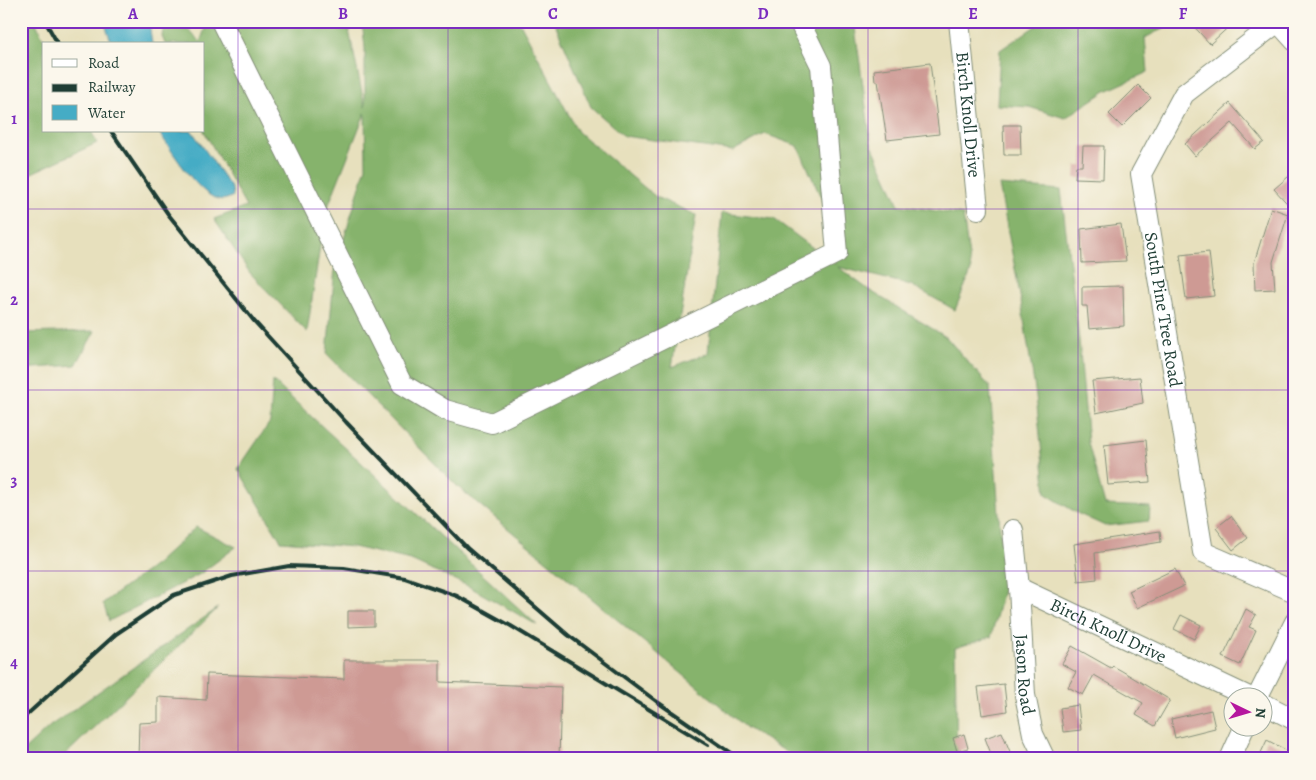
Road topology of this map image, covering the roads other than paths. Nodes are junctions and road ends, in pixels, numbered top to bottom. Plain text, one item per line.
1 (221, 21) edge
2 (799, 21) edge
3 (958, 21) edge
4 (1278, 22) edge
5 (1295, 41) edge
6 (978, 209) dead end
7 (1013, 530) dead end
8 (1019, 588) junction
9 (1295, 592) edge
10 (1295, 622) edge
11 (1230, 688) edge
12 (1262, 688) edge
13 (1274, 709) edge
14 (1295, 720) edge
15 (1239, 738) edge
16 (1046, 759) edge
17 (1230, 759) edge

1 - 2 street
3 - 6 street, Birch Knoll Drive
4 - 5 street
4 - 9 street, South Pine Tree Road
7 - 8 street
8 - 11 street, Birch Knoll Drive
8 - 16 street, Jason Road
10 - 12 street
13 - 14 street
15 - 17 street

